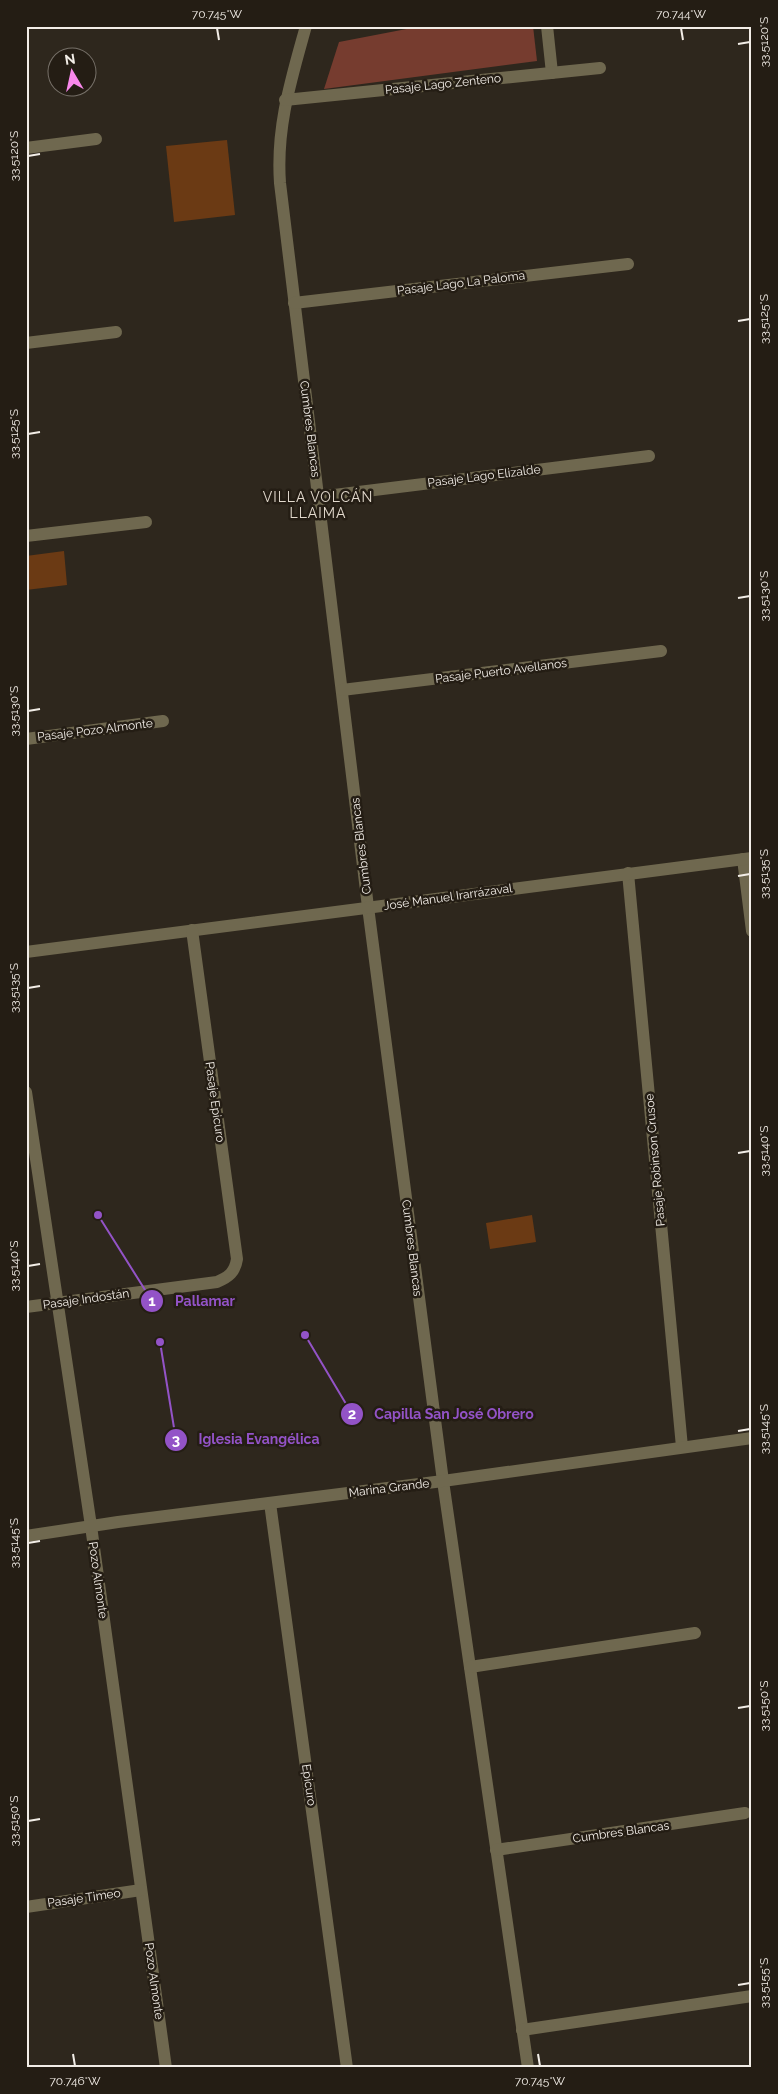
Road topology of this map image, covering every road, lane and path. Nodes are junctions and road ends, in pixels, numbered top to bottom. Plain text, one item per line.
1 (306, 26) edge
2 (547, 26) edge
3 (600, 68) dead end
4 (552, 72) junction
5 (286, 100) junction
6 (96, 139) dead end
7 (26, 148) edge
8 (628, 264) dead end
9 (294, 303) junction
10 (116, 332) dead end
11 (26, 343) edge
12 (649, 456) dead end
13 (318, 497) junction
14 (146, 522) dead end
15 (26, 536) edge
16 (661, 650) dead end
17 (342, 690) junction
18 (164, 721) dead end
19 (26, 739) edge
20 (748, 858) edge
21 (628, 873) junction
22 (368, 907) junction
23 (192, 930) junction
24 (752, 931) edge
25 (26, 952) edge
26 (26, 1092) edge
27 (232, 1273) joint
28 (57, 1303) junction
29 (26, 1308) edge
30 (752, 1438) edge
31 (682, 1447) junction
32 (443, 1481) junction
33 (270, 1503) junction
34 (91, 1526) junction
35 (26, 1536) edge
36 (694, 1633) dead end
37 (470, 1667) junction
38 (746, 1813) dead end
39 (496, 1850) junction
40 (141, 1890) junction
41 (26, 1907) edge
42 (752, 1996) edge
43 (522, 2030) junction
44 (166, 2068) edge
45 (347, 2068) edge
46 (528, 2068) edge

1 - 5 street, Cumbres Blancas
2 - 4 street
3 - 4 street, Pasaje Lago Zenteno
4 - 5 street, Pasaje Lago Zenteno
5 - 9 street, Cumbres Blancas
6 - 7 street
8 - 9 street, Pasaje Lago La Paloma
9 - 13 street, Cumbres Blancas
10 - 11 street
12 - 13 street, Pasaje Lago Elizalde
13 - 17 street, Cumbres Blancas
14 - 15 street
16 - 17 street, Pasaje Puerto Avellanos
17 - 22 street, Cumbres Blancas
18 - 19 street, Pasaje Pozo Almonte
20 - 21 street, José Manuel Irarrázaval
20 - 24 street
21 - 22 street, José Manuel Irarrázaval
21 - 31 street, Pasaje Robinson Crusoe
22 - 23 street, José Manuel Irarrázaval
22 - 32 street, Cumbres Blancas
23 - 25 street, José Manuel Irarrázaval
23 - 27 street, Pasaje Epicuro
26 - 28 street, Pozo Almonte
27 - 28 street, Pasaje Indostán
28 - 29 street, Pasaje Indostán
28 - 34 street, Pozo Almonte
30 - 31 street, Marina Grande
31 - 32 street, Marina Grande
32 - 33 street, Marina Grande
32 - 37 street, Cumbres Blancas
33 - 34 street, Marina Grande
33 - 45 street, Epicuro
34 - 35 street, Marina Grande
34 - 40 street, Pozo Almonte
36 - 37 street
37 - 39 street, Cumbres Blancas
38 - 39 street, Cumbres Blancas
39 - 43 street, Cumbres Blancas
40 - 41 street, Pasaje Timeo
40 - 44 street, Pozo Almonte
42 - 43 street
43 - 46 street, Cumbres Blancas

